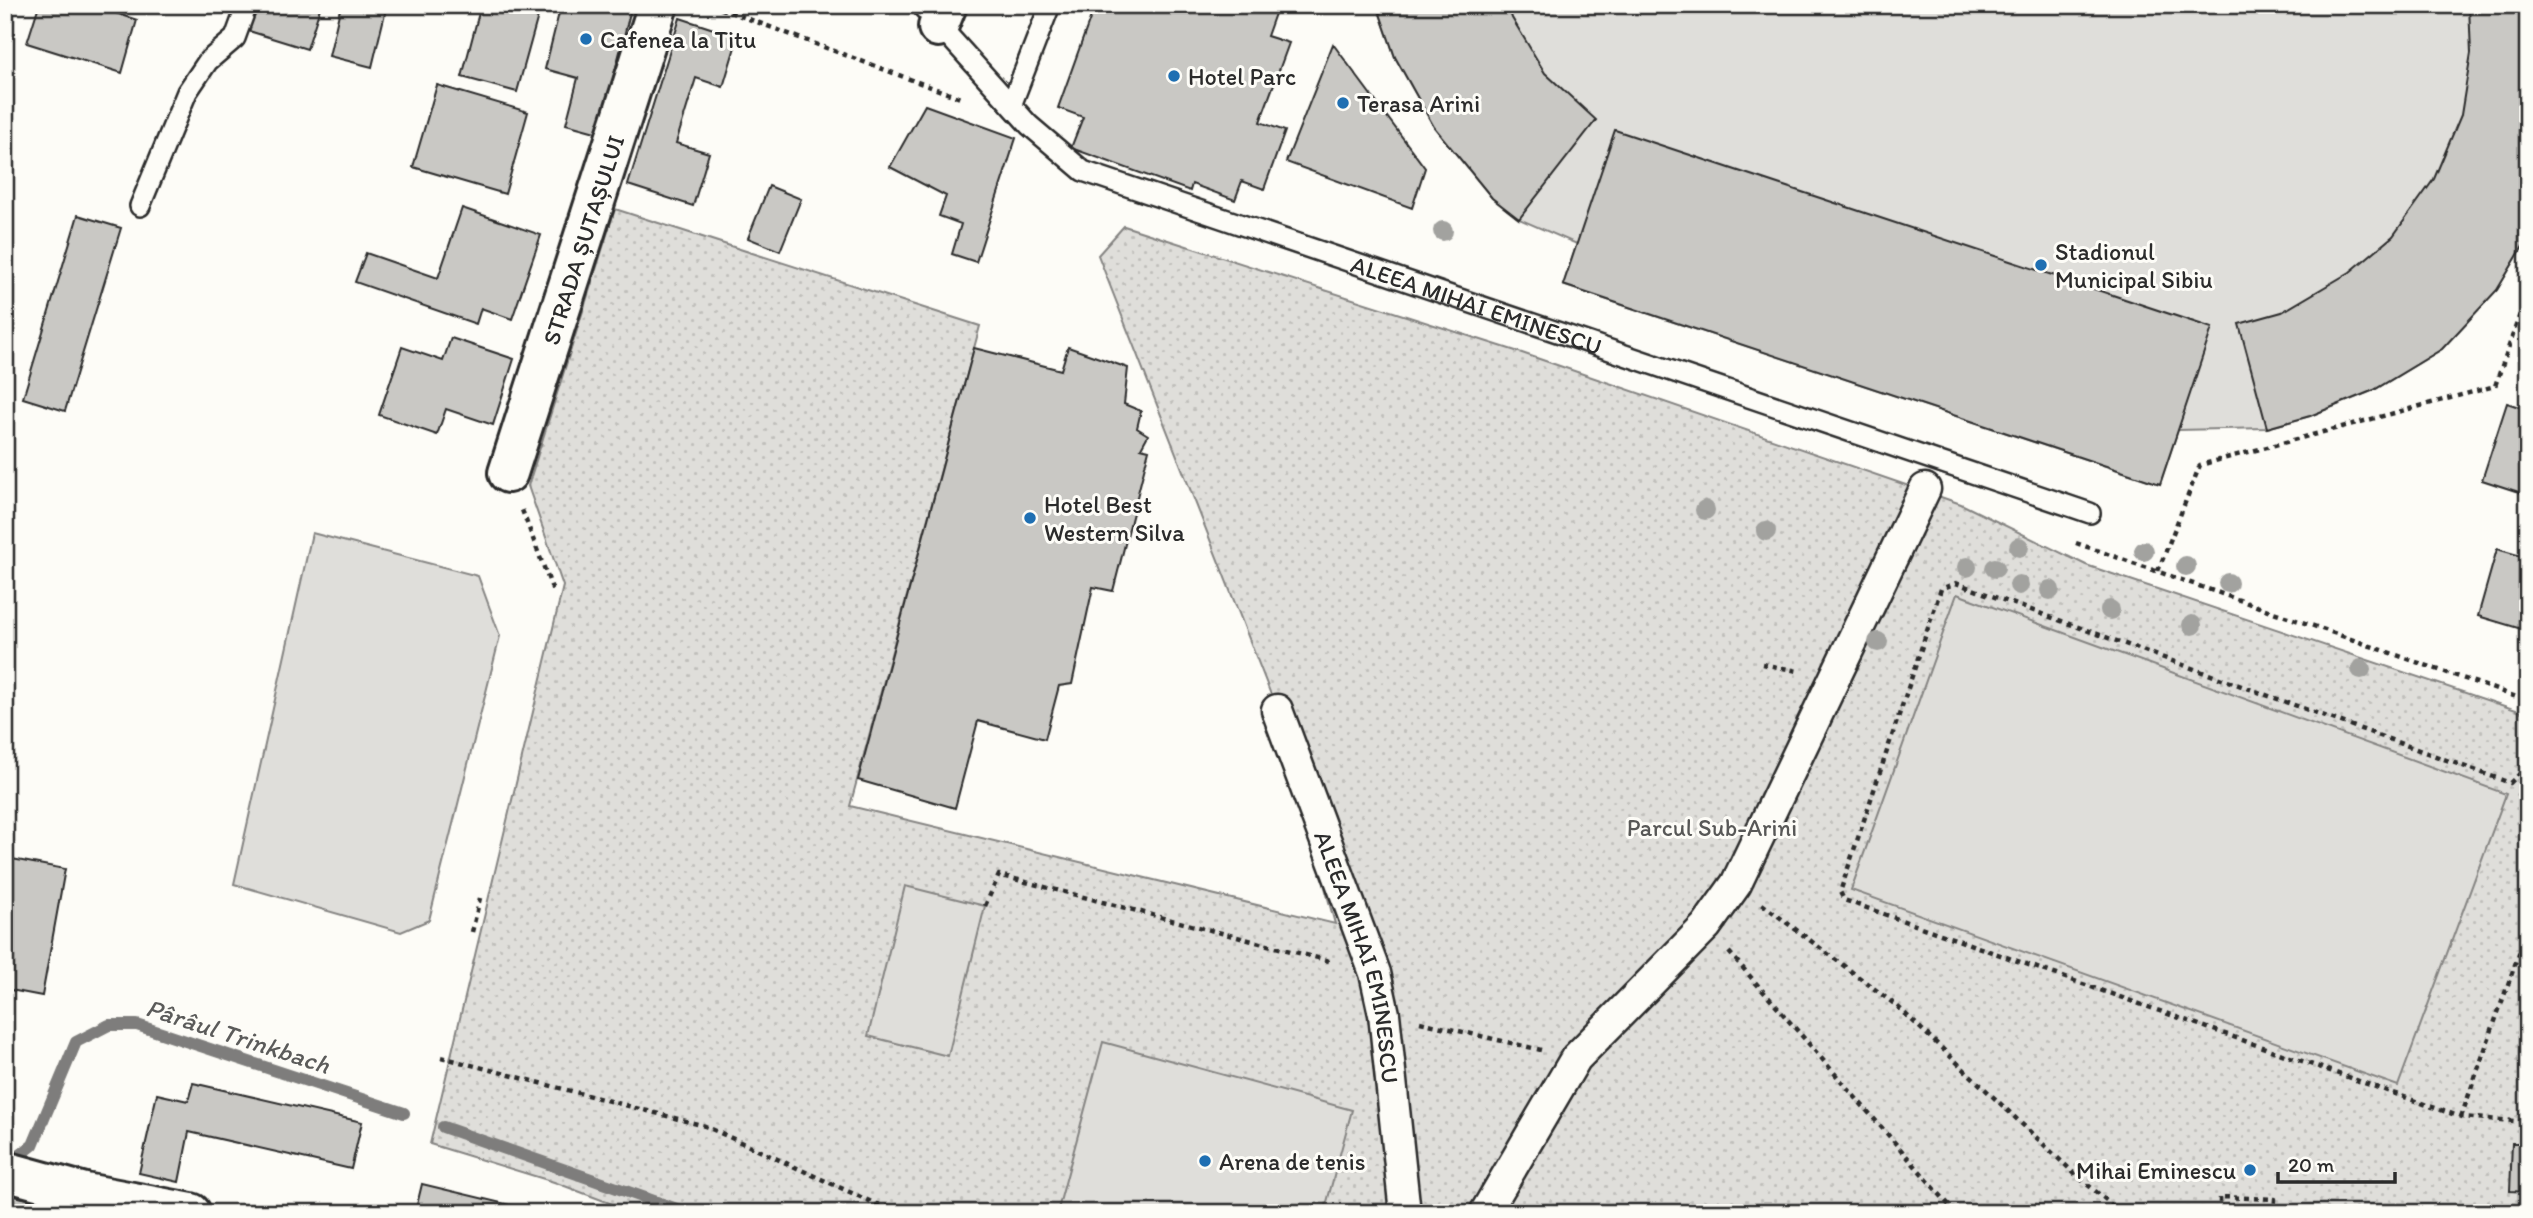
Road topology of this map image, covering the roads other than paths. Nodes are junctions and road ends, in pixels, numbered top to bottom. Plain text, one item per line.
1 (247, 5) edge
2 (658, 5) edge
3 (1051, 5) edge
4 (935, 12) edge
5 (1012, 103) junction
6 (141, 206) dead end
7 (508, 473) road end
8 (1925, 489) dead end
9 (2090, 513) dead end
10 (1277, 710) dead end
11 (5, 1171) edge
12 (191, 1213) edge
13 (1405, 1213) edge
14 (1485, 1213) edge

1 - 6 lane
2 - 7 street, STRADA ȘUTAȘULUI
3 - 5 lane
4 - 5 lane, ALEEA MIHAI EMINESCU
5 - 9 lane, ALEEA MIHAI EMINESCU
8 - 14 street
10 - 13 street, ALEEA MIHAI EMINESCU
11 - 12 street

